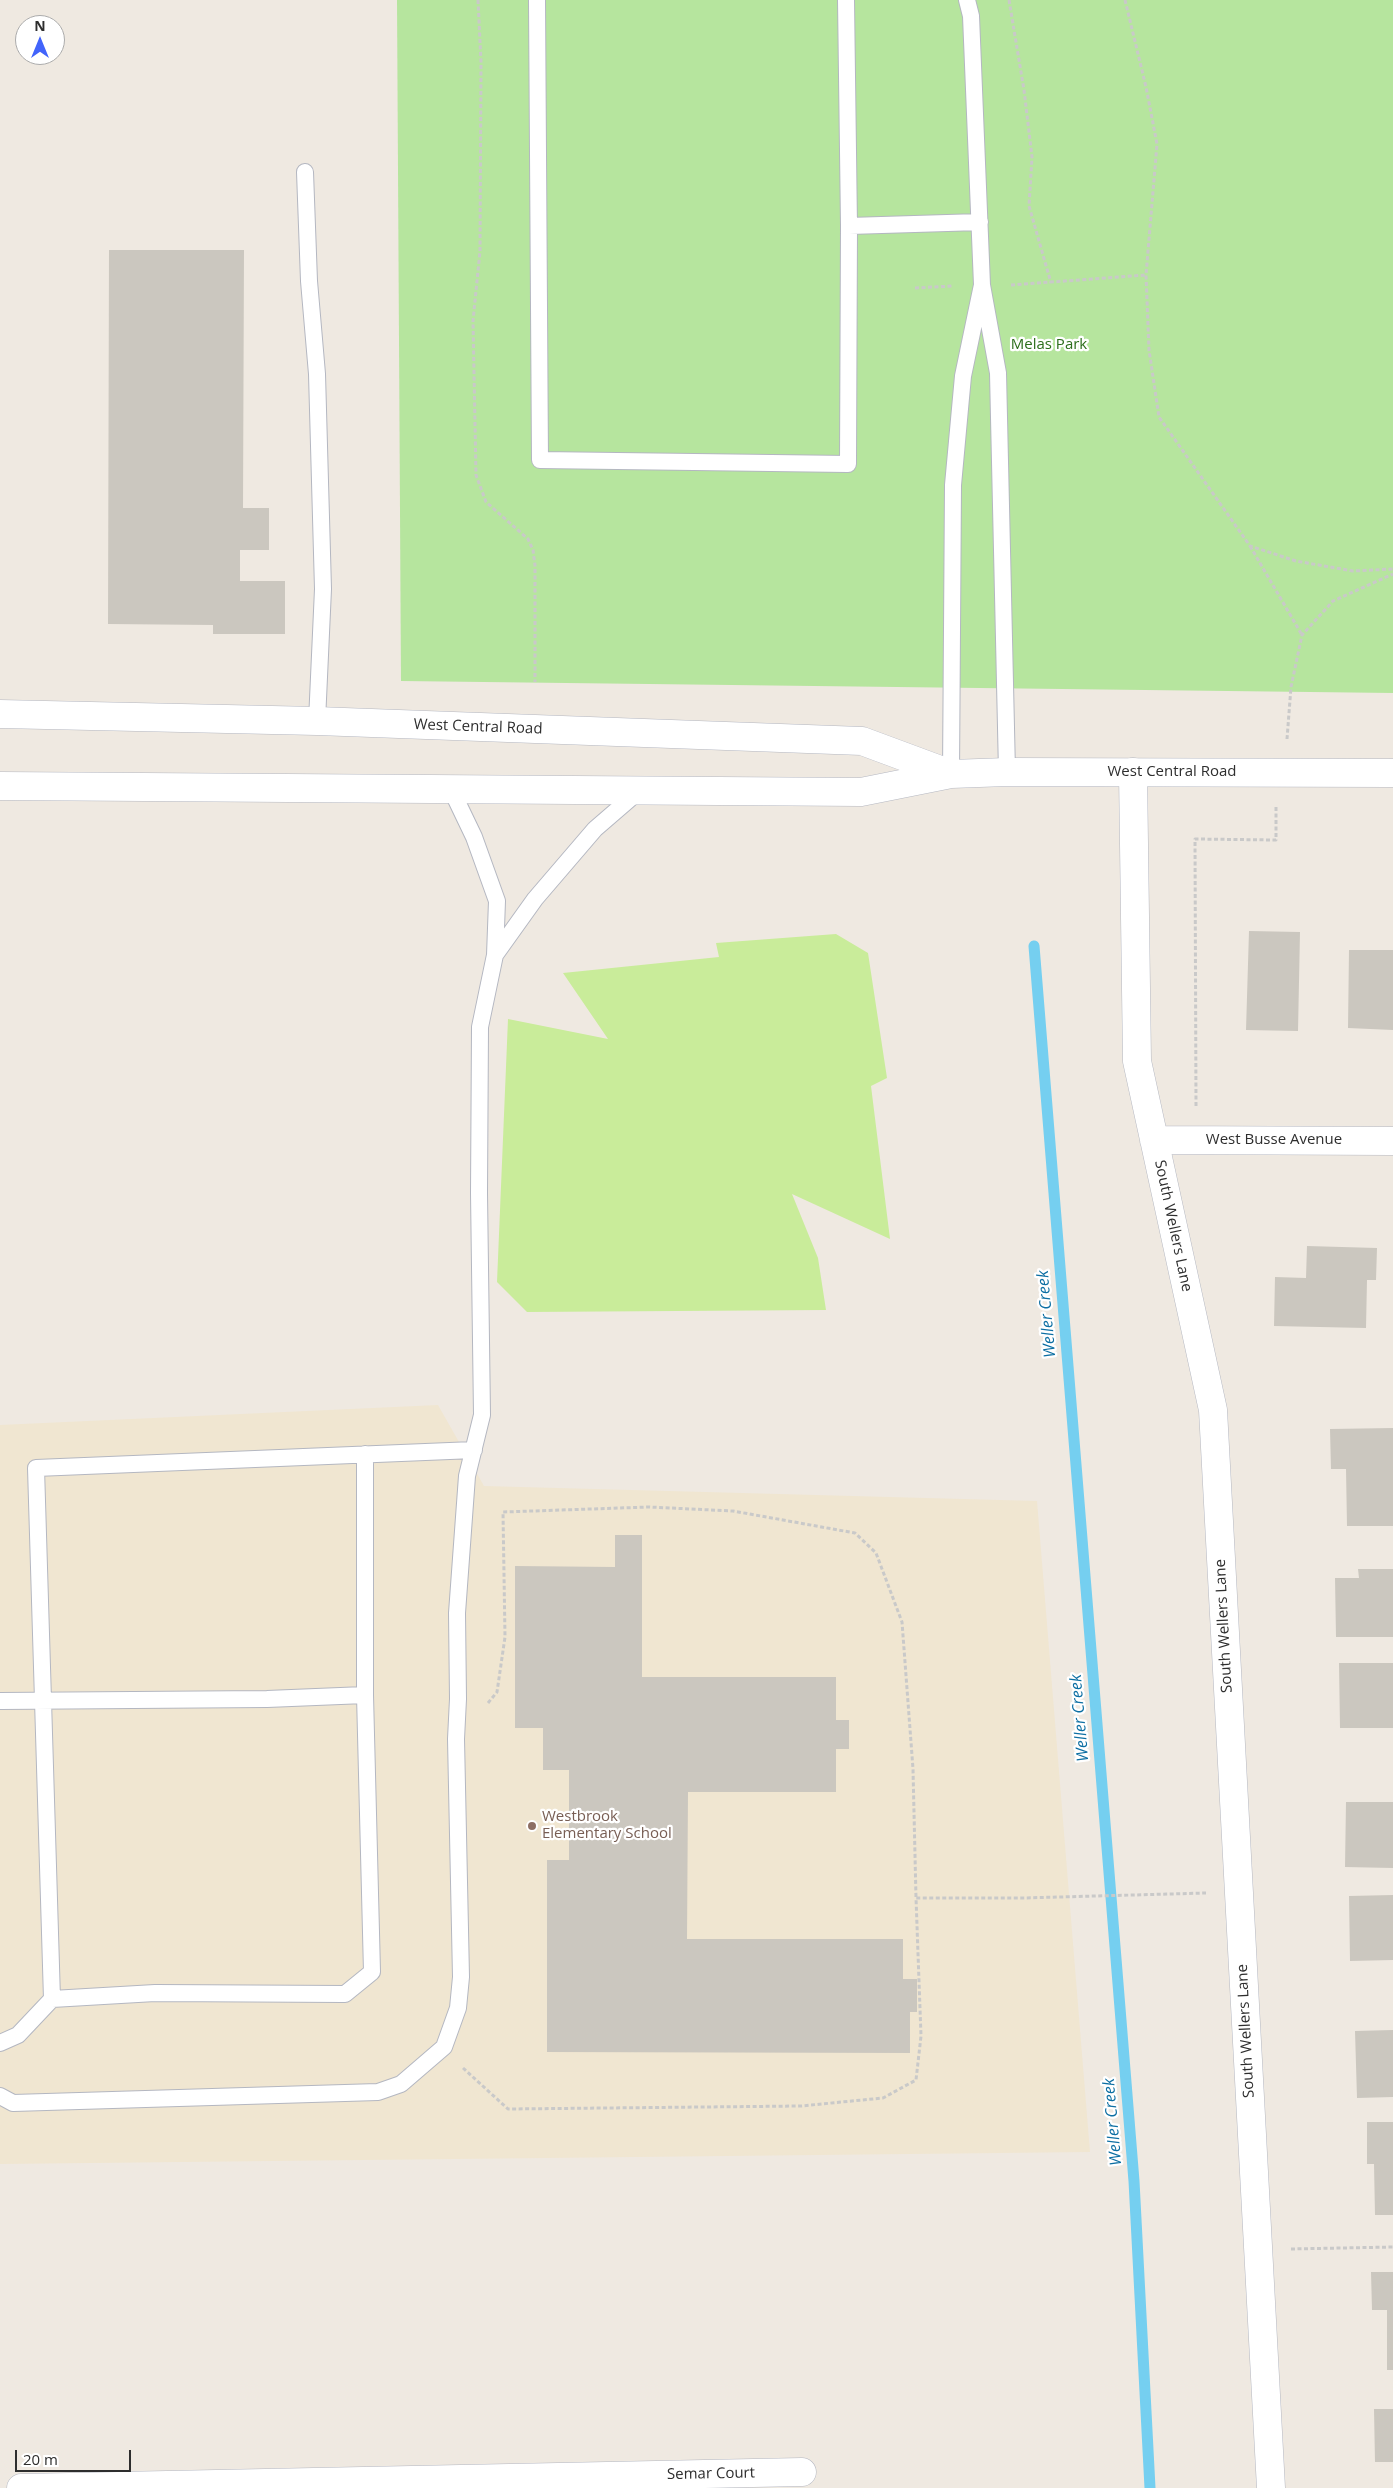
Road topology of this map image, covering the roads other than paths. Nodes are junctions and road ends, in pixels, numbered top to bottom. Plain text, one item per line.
1 (537, 0) edge
2 (846, 0) edge
3 (967, 0) edge
4 (305, 172) dead end
5 (980, 222) junction
6 (850, 226) junction
7 (982, 285) junction
8 (0, 714) edge
9 (317, 721) junction
10 (1008, 772) junction
11 (1133, 772) junction
12 (1393, 773) edge
13 (951, 774) junction
14 (0, 786) edge
15 (451, 789) junction
16 (639, 791) junction
17 (496, 955) junction
18 (1154, 1140) junction
19 (1393, 1141) edge
20 (474, 1450) junction
21 (365, 1454) junction
22 (365, 1695) junction
23 (0, 1701) edge
24 (42, 1701) junction
25 (52, 1999) junction
26 (0, 2044) edge
27 (0, 2096) edge
28 (802, 2472) dead end
29 (21, 2488) edge
30 (1271, 2488) edge

1 - 6 lane
2 - 6 lane
3 - 5 lane
4 - 9 lane
5 - 6 lane
5 - 7 lane
7 - 10 lane
7 - 13 lane
8 - 9 street, West Central Road
9 - 13 street, West Central Road
10 - 11 street, West Central Road
10 - 13 street, West Central Road
11 - 12 street, West Central Road
11 - 18 street, South Wellers Lane
13 - 16 street, West Central Road
14 - 15 street, West Central Road
15 - 16 street, West Central Road
15 - 17 lane
16 - 17 lane
17 - 20 lane
18 - 19 street, West Busse Avenue
18 - 30 street, South Wellers Lane
20 - 21 lane
20 - 27 lane
21 - 22 lane
21 - 24 lane
22 - 24 lane
22 - 25 lane
23 - 24 lane
24 - 25 lane
25 - 26 lane
28 - 29 street, Semar Court

